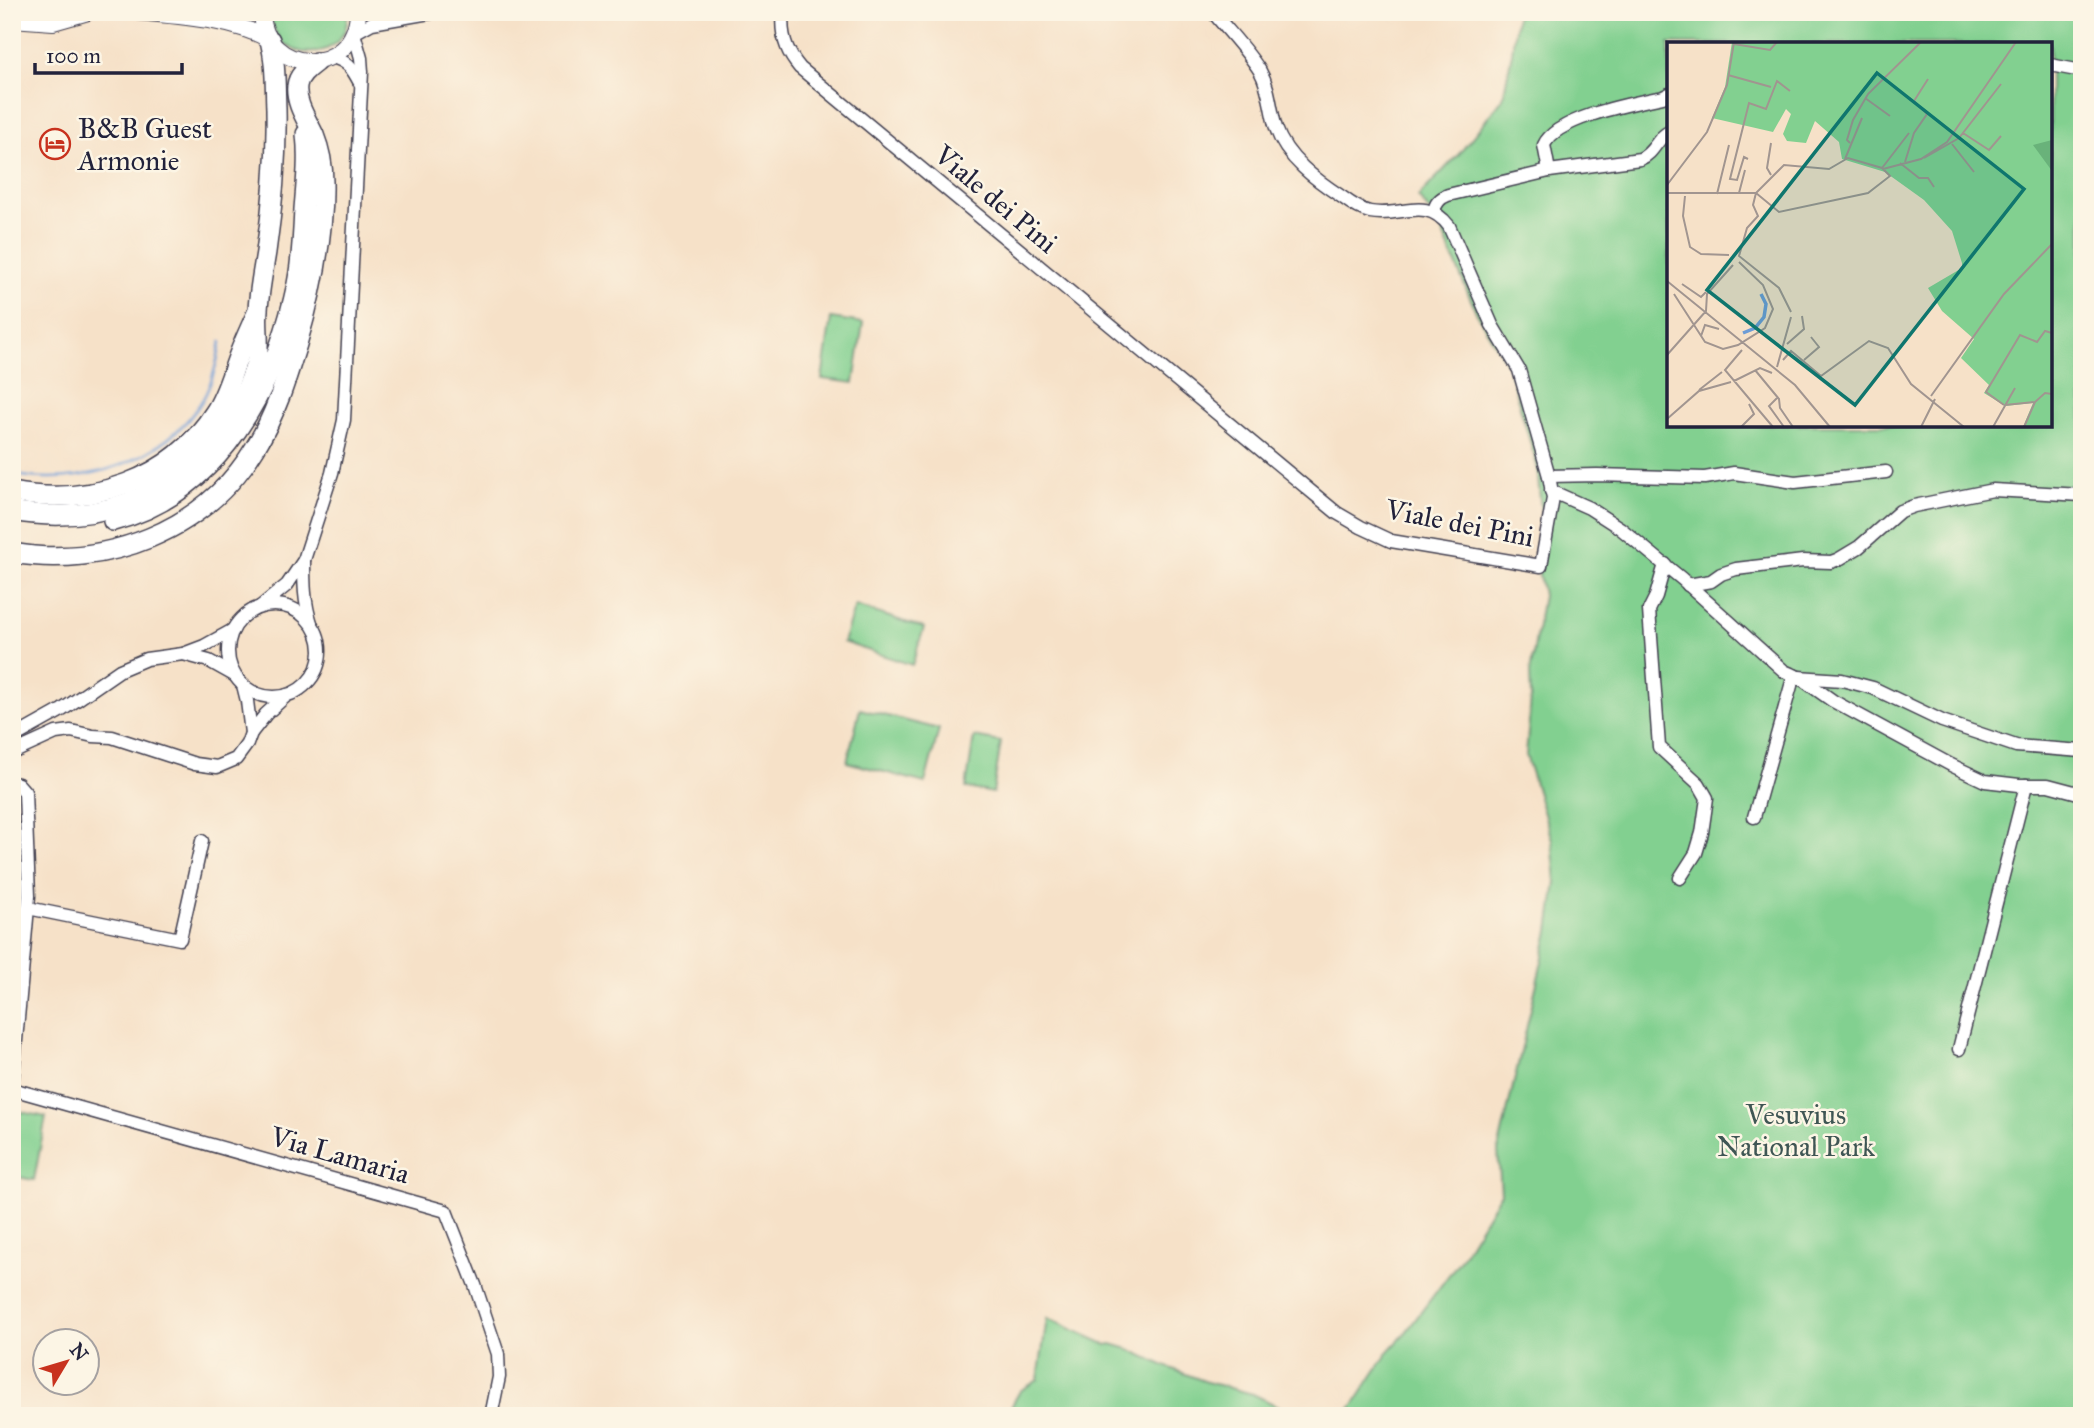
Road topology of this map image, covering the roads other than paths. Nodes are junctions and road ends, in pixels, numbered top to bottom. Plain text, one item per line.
1 (88, 12) edge
2 (138, 12) edge
3 (260, 12) edge
4 (358, 12) edge
5 (369, 12) edge
6 (435, 12) edge
7 (783, 12) edge
8 (1213, 12) edge
9 (12, 19) edge
10 (383, 21) junction
11 (223, 23) junction
12 (354, 33) junction
13 (270, 40) junction
14 (324, 59) junction
15 (2052, 65) edge
16 (2082, 71) edge
17 (360, 83) junction
18 (1667, 95) edge
19 (302, 109) junction
20 (1667, 133) edge
21 (1549, 172) junction
22 (1434, 212) junction
23 (257, 312) junction
24 (1886, 472) dead end
25 (1549, 476) junction
26 (1552, 491) junction
27 (12, 492) edge
28 (2082, 495) edge
29 (12, 511) edge
30 (12, 524) edge
31 (12, 553) edge
32 (304, 560) junction
33 (1665, 564) junction
34 (1688, 585) junction
35 (260, 607) junction
36 (313, 627) junction
37 (233, 630) junction
38 (183, 654) junction
39 (1796, 676) junction
40 (240, 681) junction
41 (288, 695) junction
42 (251, 733) junction
43 (12, 738) edge
44 (2082, 751) edge
45 (12, 752) edge
46 (12, 783) edge
47 (2026, 785) junction
48 (2082, 794) edge
49 (1754, 817) dead end
50 (202, 841) dead end
51 (1680, 878) dead end
52 (28, 908) junction
53 (1959, 1049) dead end
54 (12, 1087) edge
55 (491, 1416) edge

1 - 9 main road
2 - 11 main road
3 - 11 main road
3 - 13 main road
4 - 12 main road
5 - 10 street
6 - 10 street
7 - 26 street, Viale dei Pini
8 - 22 street
10 - 12 street
11 - 13 main road
12 - 14 main road
12 - 17 street
13 - 14 main road
13 - 23 highway
14 - 17 street
14 - 19 highway
15 - 16 street
17 - 32 street
18 - 21 street
19 - 30 highway
19 - 31 highway
20 - 21 street
21 - 22 street
22 - 25 street, Viale dei Pini
23 - 27 highway
23 - 29 highway
24 - 25 street
25 - 26 street, Viale dei Pini
26 - 33 street
28 - 34 street
32 - 35 street
32 - 36 street
33 - 34 street
33 - 51 street
34 - 39 street
35 - 36 street
35 - 37 street
36 - 41 street
37 - 38 street
37 - 40 street
38 - 40 street
38 - 43 street
39 - 44 street
39 - 47 street
39 - 49 street
40 - 41 street
40 - 42 street
41 - 42 street
42 - 45 street
46 - 52 street, Via Lamaria
47 - 48 street
47 - 53 street
50 - 52 street
52 - 54 street, Via Lamaria
54 - 55 street, Via Lamaria

